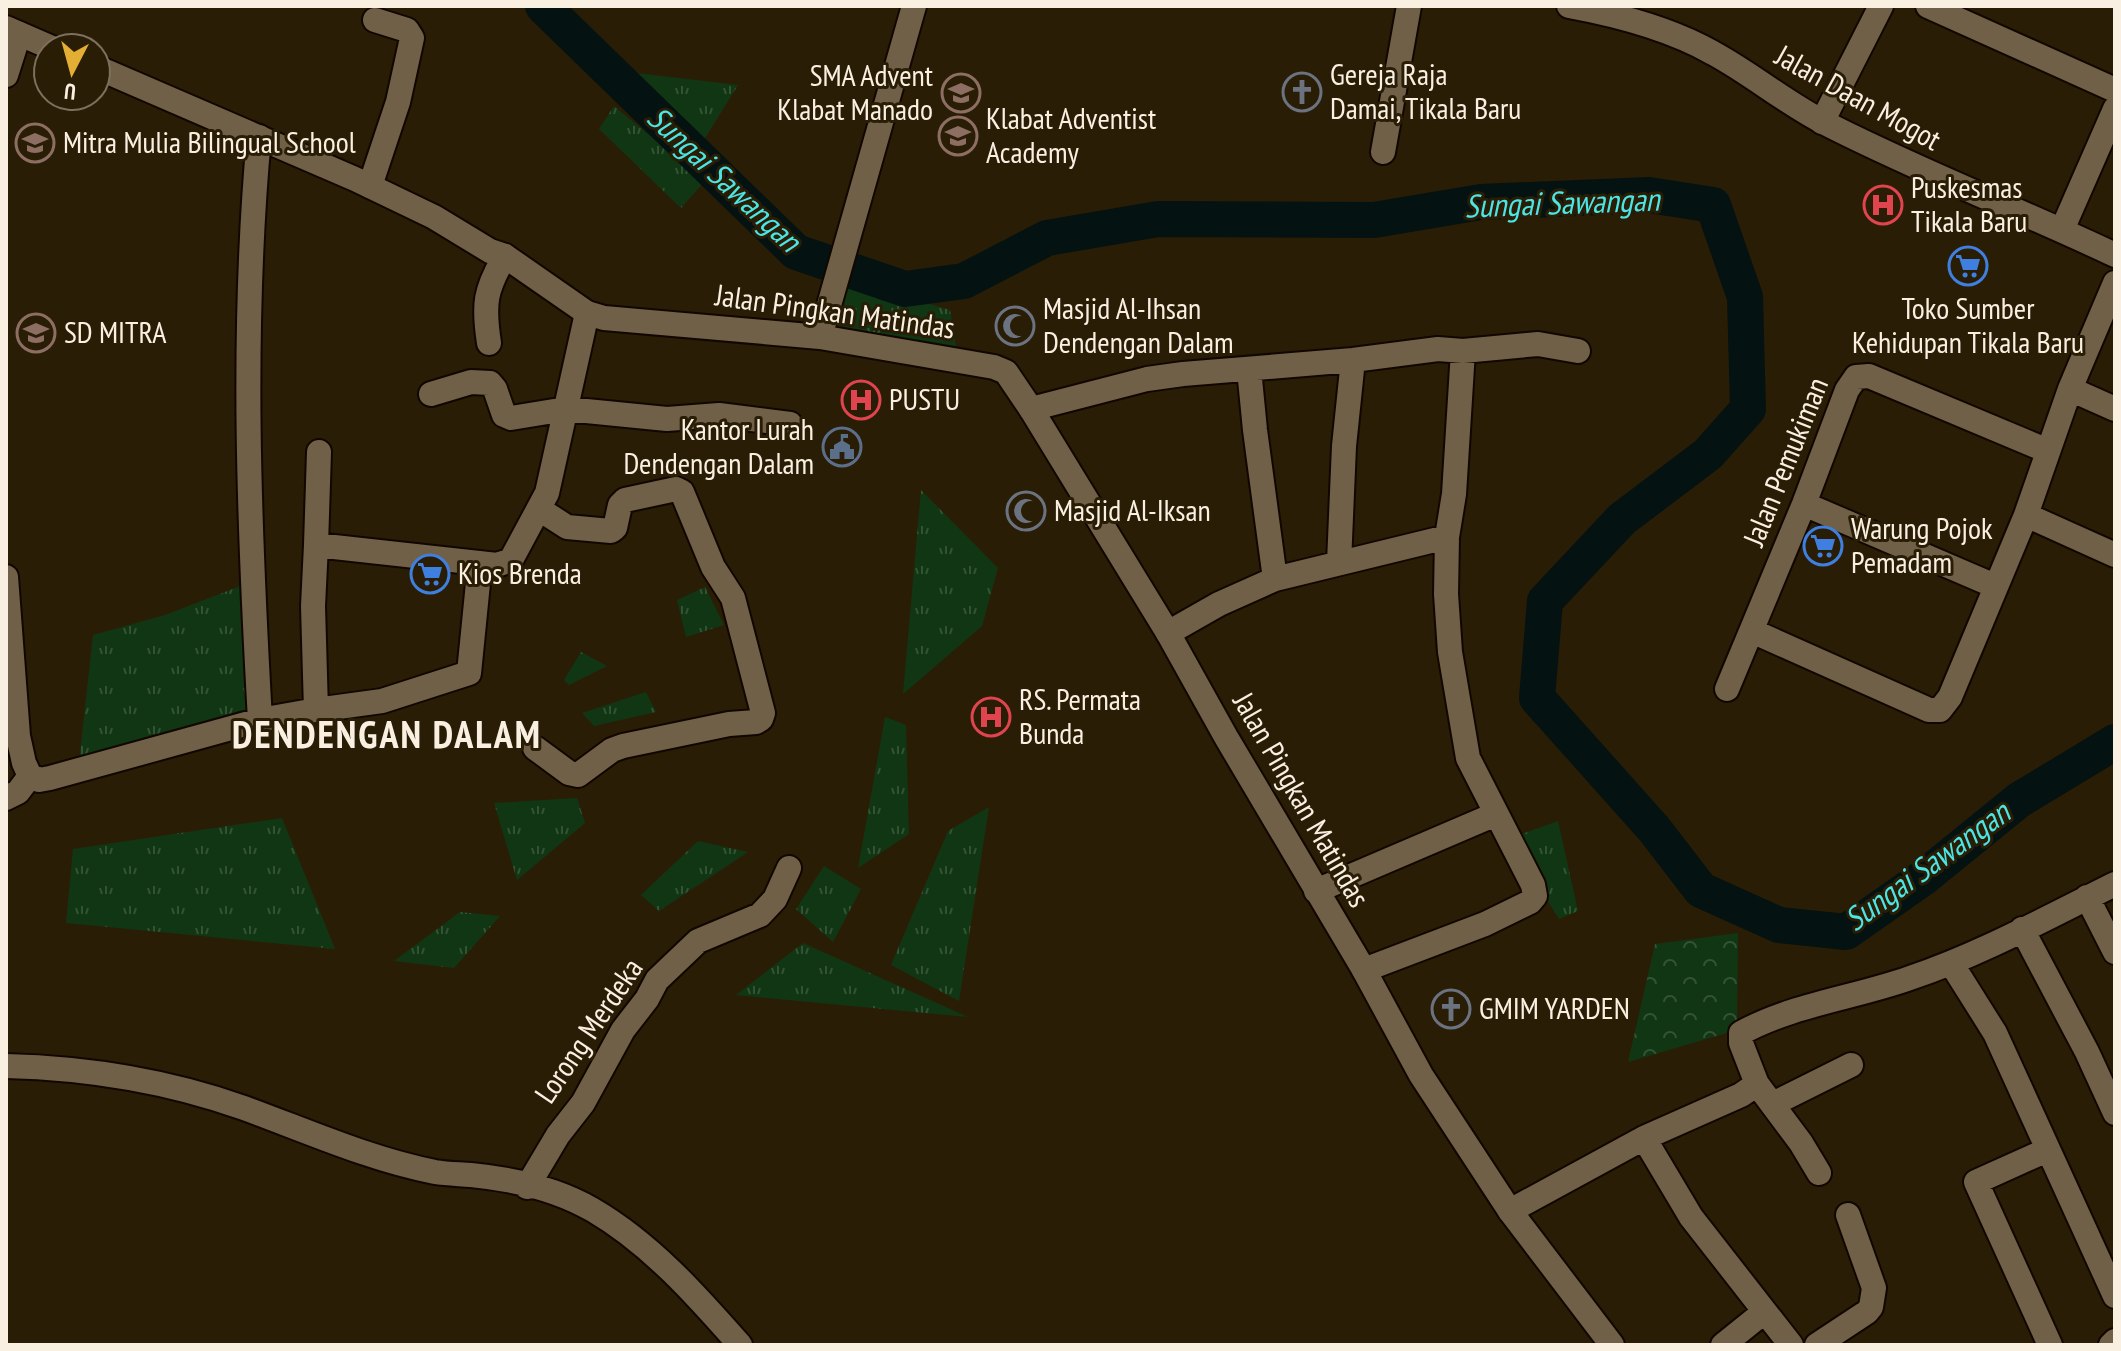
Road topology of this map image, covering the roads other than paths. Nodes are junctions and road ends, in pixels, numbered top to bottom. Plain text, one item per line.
1 (914, 6) edge
2 (1409, 6) edge
3 (1569, 6) edge
4 (1881, 6) edge
5 (1928, 6) edge
6 (1646, 15) edge
7 (375, 20) dead end
8 (12, 31) edge
9 (32, 40) edge
10 (112, 74) edge
11 (6, 75) edge
12 (2115, 90) edge
13 (2115, 109) edge
14 (1822, 122) junction
15 (259, 137) junction
16 (1383, 152) dead end
17 (370, 186) junction
18 (2062, 230) junction
19 (2115, 255) edge
20 (505, 256) junction
21 (2115, 283) edge
22 (587, 313) junction
23 (820, 337) junction
24 (489, 343) dead end
25 (1463, 351) junction
26 (1578, 351) dead end
27 (1353, 360) junction
28 (1249, 369) junction
29 (2070, 389) junction
30 (431, 394) dead end
31 (566, 409) junction
32 (1031, 409) junction
33 (2115, 409) edge
34 (790, 424) dead end
35 (2048, 451) junction
36 (319, 452) dead end
37 (1804, 504) junction
38 (539, 509) junction
39 (2026, 515) junction
40 (1447, 537) junction
41 (316, 545) junction
42 (2115, 555) edge
43 (480, 563) junction
44 (1339, 563) junction
45 (6, 577) edge
46 (1275, 579) junction
47 (1995, 586) junction
48 (1752, 631) junction
49 (1168, 633) junction
50 (1727, 689) dead end
51 (316, 710) junction
52 (260, 720) junction
53 (535, 748) dead end
54 (30, 776) junction
55 (6, 798) edge
56 (1496, 814) junction
57 (789, 868) dead end
58 (2115, 884) edge
59 (1316, 891) junction
60 (2087, 897) junction
61 (2022, 929) junction
62 (2115, 952) edge
63 (1951, 963) junction
64 (1364, 970) junction
65 (1851, 1065) dead end
66 (6, 1066) edge
67 (1757, 1084) junction
68 (1773, 1104) junction
69 (2115, 1113) edge
70 (1644, 1138) junction
71 (2047, 1150) junction
72 (1819, 1173) dead end
73 (527, 1187) junction
74 (1510, 1211) junction
75 (1848, 1215) dead end
76 (2115, 1296) edge
77 (1764, 1312) junction
78 (740, 1345) edge
79 (1612, 1345) edge
80 (1723, 1345) edge
81 (1791, 1345) edge
82 (1817, 1345) edge
83 (2050, 1345) edge

1 - 23 street
2 - 16 street
3 - 6 street, Jalan Daan Mogot
4 - 14 street
5 - 12 street
6 - 14 street, Jalan Daan Mogot
7 - 17 street
8 - 9 street
8 - 11 street
10 - 15 street, Jalan Pingkan Matindas
13 - 18 street
14 - 18 street, Jalan Daan Mogot
15 - 17 street, Jalan Pingkan Matindas
15 - 52 street
17 - 20 street, Jalan Pingkan Matindas
18 - 19 street, Jalan Daan Mogot
20 - 22 street, Jalan Pingkan Matindas
20 - 24 street
21 - 29 street
22 - 23 street, Jalan Pingkan Matindas
22 - 31 street
23 - 32 street, Jalan Pingkan Matindas
25 - 26 street
25 - 27 street
25 - 40 street
27 - 28 street
27 - 44 street
28 - 32 street
28 - 46 street
29 - 33 street
29 - 35 street
30 - 31 street
31 - 34 street
31 - 38 street
32 - 49 street, Jalan Pingkan Matindas
35 - 37 street, Jalan Pemukiman
35 - 39 street
36 - 41 street
37 - 47 street
37 - 48 street, Jalan Pemukiman
38 - 43 street
38 - 53 street
39 - 42 street
39 - 47 street
40 - 44 street
40 - 56 street
41 - 43 street
41 - 51 street
43 - 51 street
44 - 46 street
45 - 54 street
46 - 49 street
47 - 48 street
48 - 50 street, Jalan Pemukiman
49 - 59 street, Jalan Pingkan Matindas
51 - 52 street
52 - 54 street
54 - 55 street
56 - 59 street
56 - 64 street
57 - 73 street, Lorong Merdeka
58 - 60 street
59 - 64 street, Jalan Pingkan Matindas
60 - 61 street
60 - 62 street
61 - 63 street
61 - 69 street
63 - 67 street
63 - 71 street
64 - 74 street, Jalan Pingkan Matindas
65 - 68 street
66 - 73 street
67 - 68 street
67 - 70 street
68 - 72 street
70 - 74 street
70 - 77 street
71 - 76 street
71 - 83 street
73 - 78 street
74 - 79 street, Jalan Pingkan Matindas
75 - 82 street
77 - 80 street
77 - 81 street

